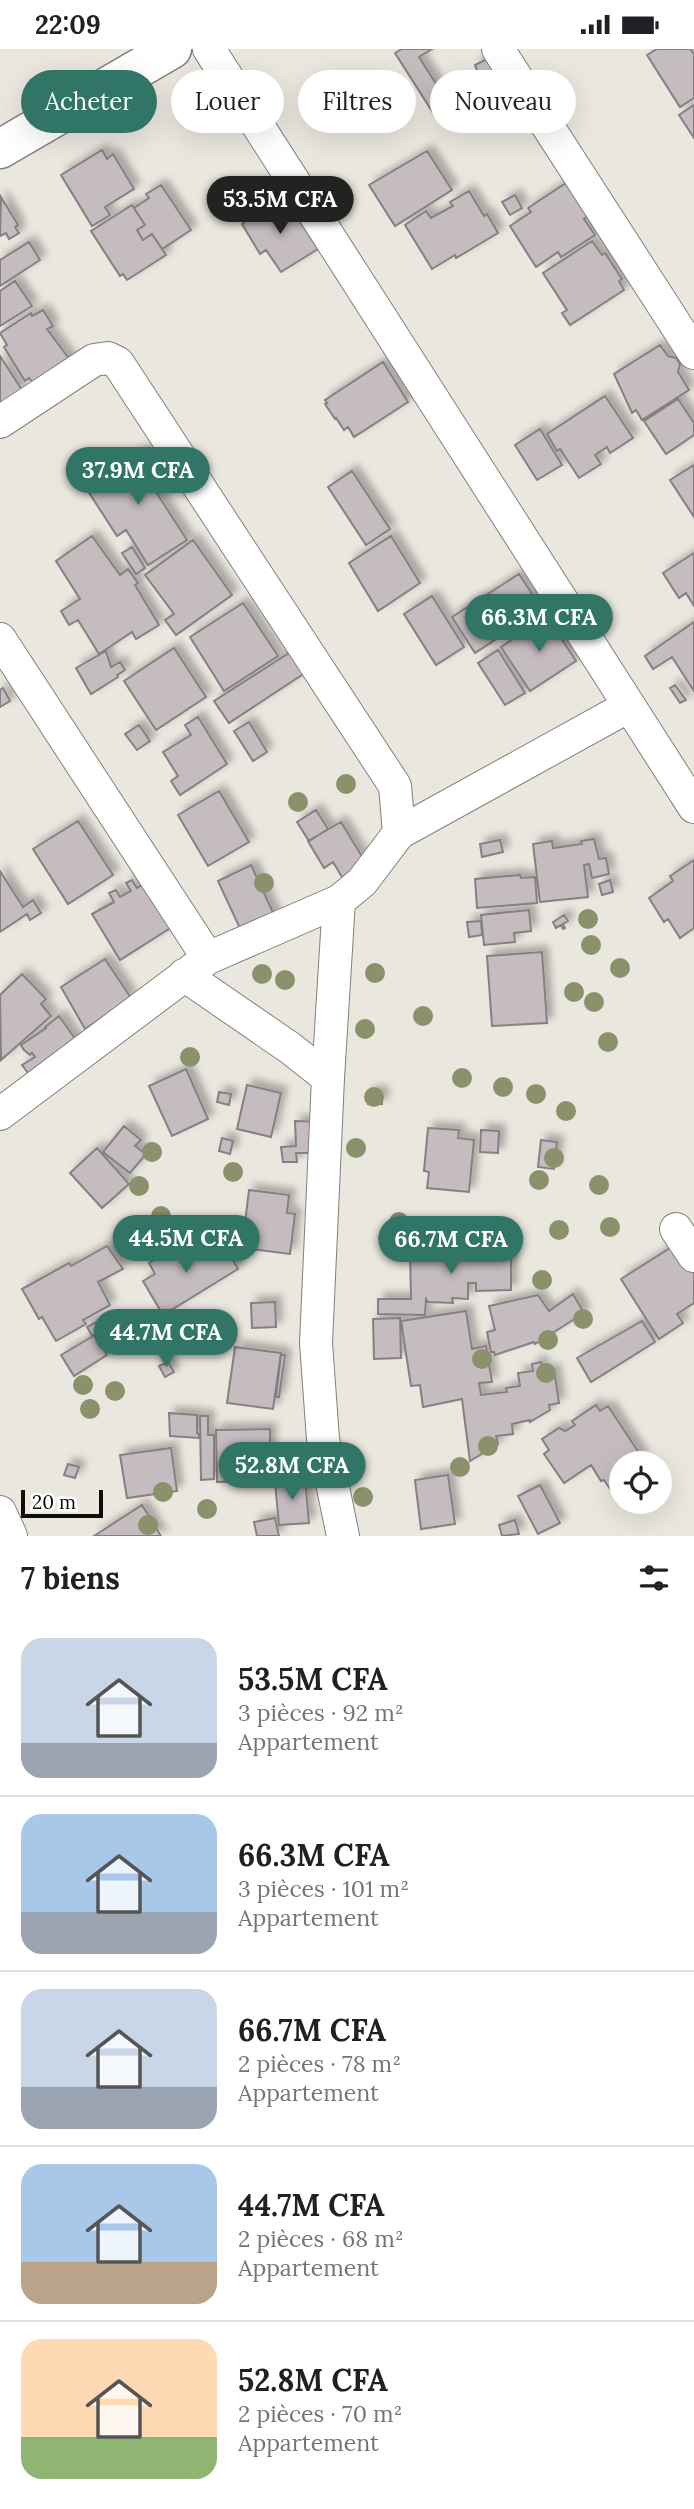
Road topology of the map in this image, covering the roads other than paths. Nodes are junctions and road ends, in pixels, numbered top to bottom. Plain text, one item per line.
1 (172, 49) edge
2 (209, 49) edge
3 (498, 49) edge
4 (0, 149) edge
5 (693, 349) edge
6 (0, 422) edge
7 (0, 639) edge
8 (629, 706) junction
9 (694, 807) edge
10 (399, 833) junction
11 (340, 901) junction
12 (196, 967) junction
13 (328, 1078) junction
14 (0, 1114) edge
15 (676, 1229) dead end
16 (694, 1256) edge
17 (0, 1512) edge
18 (11, 1536) edge
19 (343, 1536) edge

1 - 4 street
2 - 8 street
3 - 5 street
6 - 10 street
7 - 12 street
8 - 9 street
8 - 10 street
10 - 11 street
11 - 12 street
11 - 13 street
12 - 13 street
12 - 14 street
13 - 19 street
15 - 16 street
17 - 18 street

